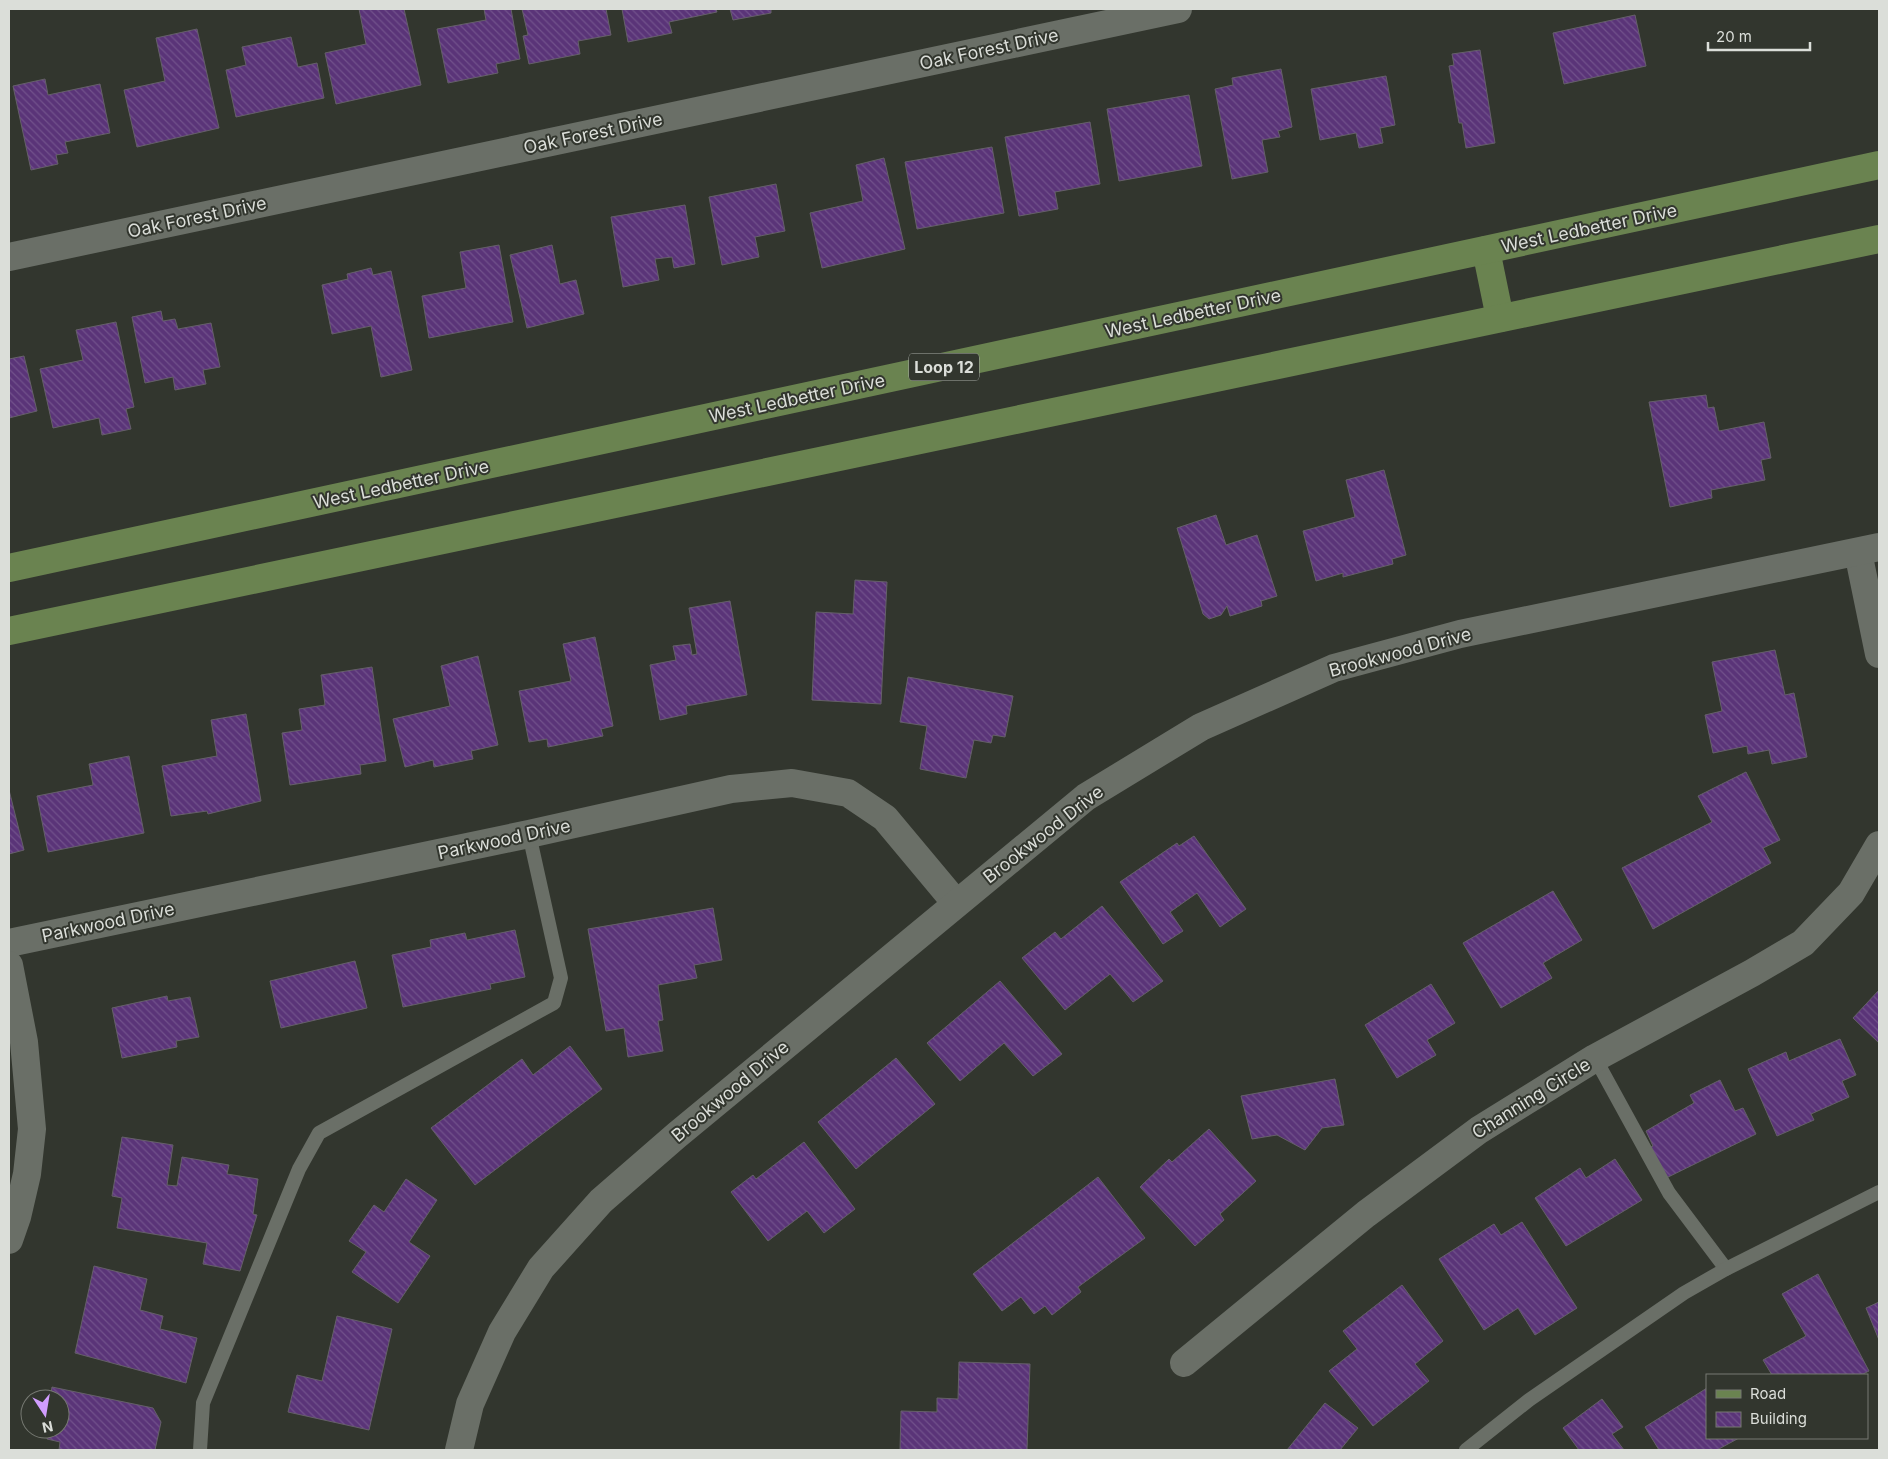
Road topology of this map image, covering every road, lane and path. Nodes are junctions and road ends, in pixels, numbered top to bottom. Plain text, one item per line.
1 (1178, 9) edge
2 (1879, 165) edge
3 (1879, 239) edge
4 (1486, 250) junction
5 (9, 257) edge
6 (1500, 318) junction
7 (1868, 550) edge
8 (9, 568) edge
9 (9, 631) edge
10 (1879, 654) edge
11 (529, 834) junction
12 (1879, 845) edge
13 (956, 903) junction
14 (9, 943) edge
15 (9, 965) edge
16 (1595, 1058) junction
17 (1879, 1192) edge
18 (9, 1240) edge
19 (1726, 1270) junction
20 (1184, 1363) dead end
21 (200, 1450) edge
22 (459, 1450) edge
23 (1466, 1450) edge

1 - 5 street, Oak Forest Drive
2 - 4 main road, West Ledbetter Drive / Loop 12
3 - 6 main road
4 - 6 main road
4 - 8 main road, West Ledbetter Drive / Loop 12
6 - 9 main road
7 - 10 street
7 - 13 street, Brookwood Drive
11 - 13 street, Parkwood Drive
11 - 14 street, Parkwood Drive
11 - 21 lane
12 - 16 street, Channing Circle
13 - 22 street, Brookwood Drive
15 - 18 street
16 - 19 lane
16 - 20 street, Channing Circle
17 - 19 lane
19 - 23 lane

